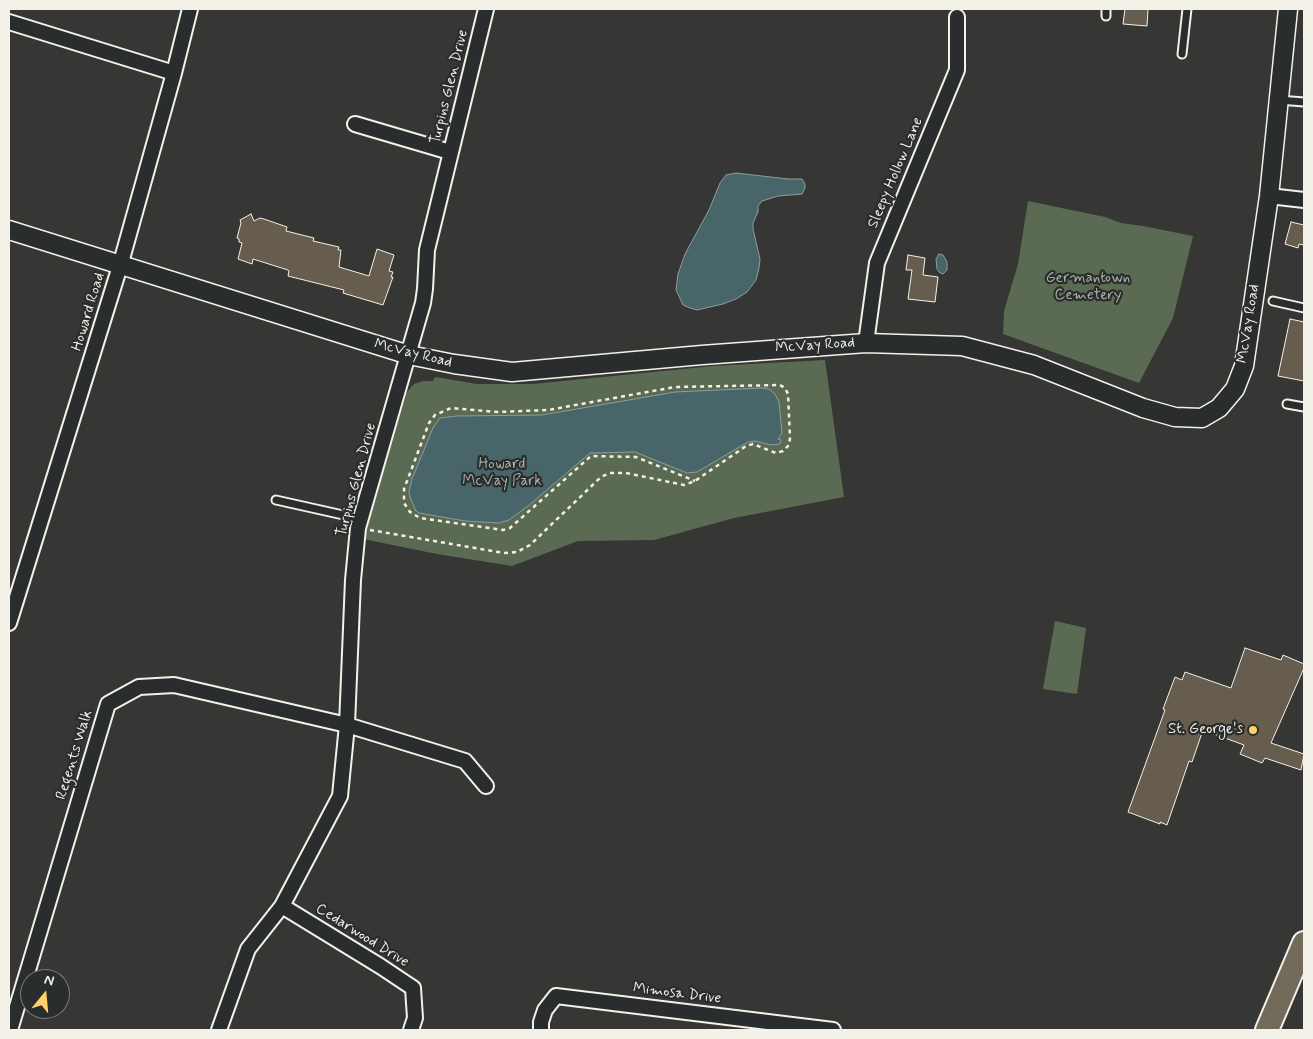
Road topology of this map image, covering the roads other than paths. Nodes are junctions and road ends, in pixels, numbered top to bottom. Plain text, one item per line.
1 (190, 9) edge
2 (486, 9) edge
3 (1187, 9) edge
4 (1288, 9) edge
5 (957, 17) dead end
6 (9, 22) edge
7 (1182, 54) dead end
8 (174, 73) junction
9 (1279, 100) junction
10 (1304, 102) edge
11 (355, 124) dead end
12 (450, 152) junction
13 (1269, 196) junction
14 (1304, 200) edge
15 (9, 230) edge
16 (120, 266) junction
17 (1272, 302) dead end
18 (1304, 308) edge
19 (866, 342) junction
20 (409, 355) junction
21 (1287, 404) dead end
22 (1304, 407) edge
23 (276, 500) dead end
24 (360, 523) junction
25 (9, 623) edge
26 (347, 725) junction
27 (486, 786) dead end
28 (282, 906) junction
29 (1304, 943) edge
30 (10, 1030) edge
31 (219, 1030) edge
32 (411, 1030) edge
33 (541, 1030) edge
34 (834, 1030) edge
35 (1267, 1030) edge

1 - 8 street, Howard Road
2 - 12 street, Turpins Glen Drive
3 - 7 lane
4 - 9 street, McVay Road
5 - 19 street, Sleepy Hollow Lane
6 - 8 street
8 - 16 street, Howard Road
9 - 10 lane
9 - 13 street, McVay Road
11 - 12 street
12 - 20 street, Turpins Glen Drive
13 - 14 street
13 - 19 street, McVay Road
15 - 16 street, McVay Road
16 - 20 street, McVay Road
16 - 25 street, Howard Road
17 - 18 lane
19 - 20 street, McVay Road
20 - 24 street, Turpins Glen Drive
21 - 22 lane
23 - 24 lane
24 - 26 street, Turpins Glen Drive
26 - 27 street, Regents Walk
26 - 28 street, Turpins Glen Drive
26 - 30 street, Regents Walk
28 - 31 street, Turpins Glen Drive
28 - 32 street, Cedarwood Drive
29 - 35 main road
33 - 34 street, Mimosa Drive

